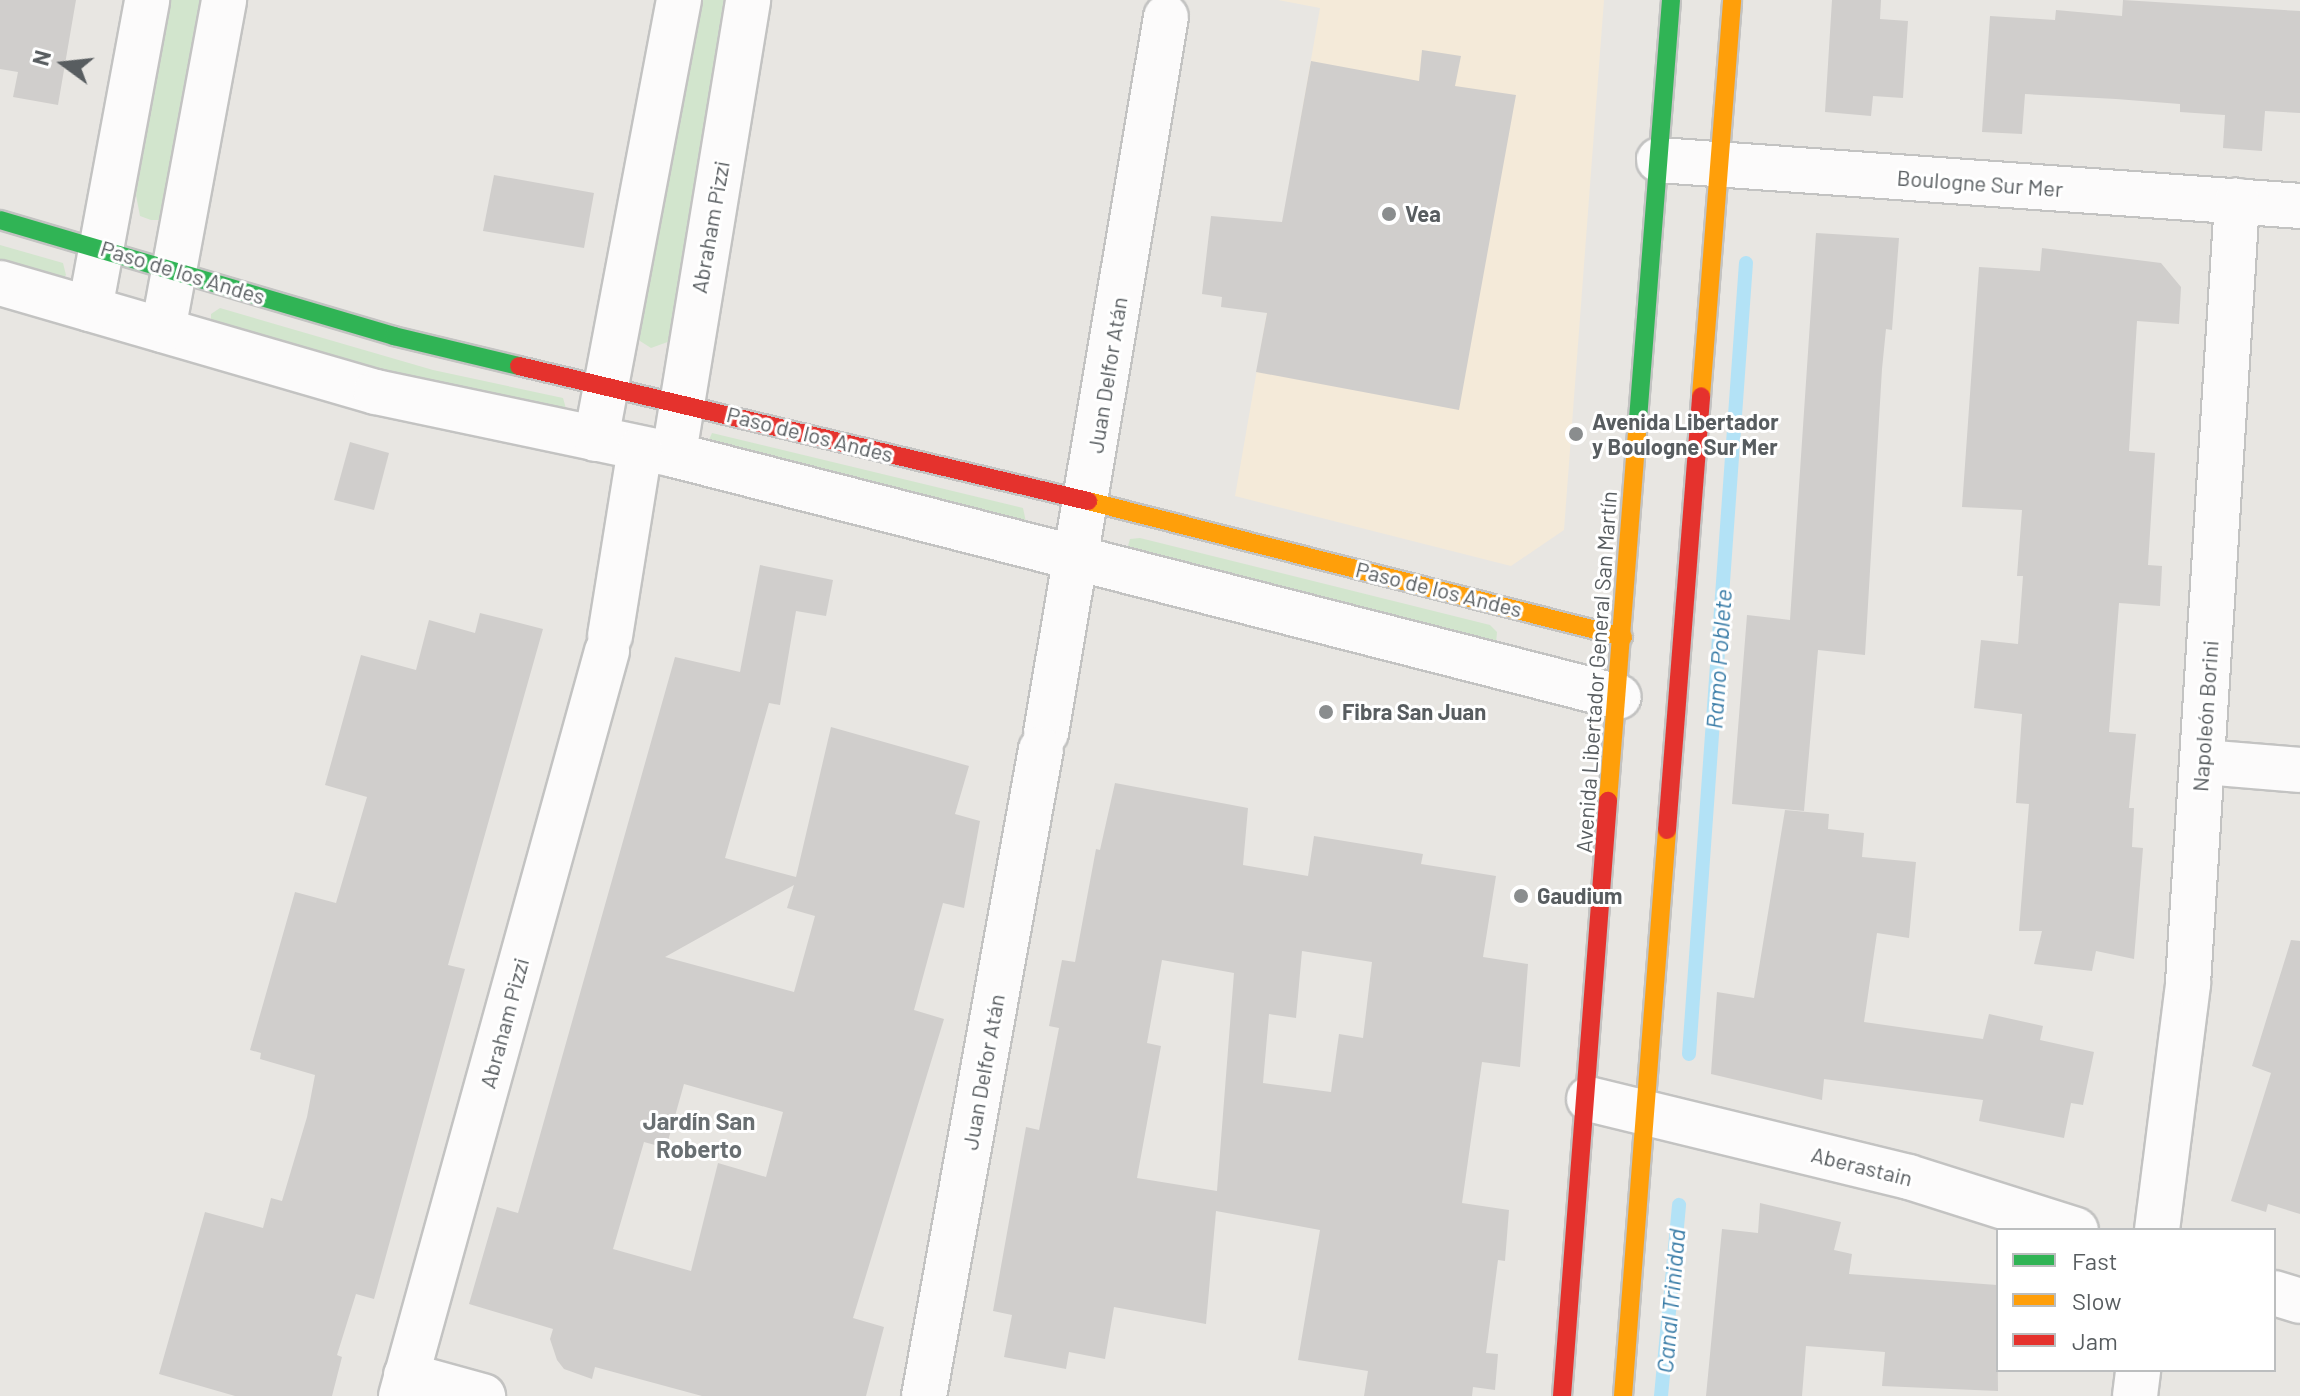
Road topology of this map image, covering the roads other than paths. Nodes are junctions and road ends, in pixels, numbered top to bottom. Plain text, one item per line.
1 (147, 0) edge
2 (224, 0) edge
3 (679, 0) edge
4 (748, 0) edge
5 (1671, 0) edge
6 (1732, 0) edge
7 (1166, 17) dead end
8 (1659, 160) junction
9 (1720, 164) junction
10 (2237, 201) junction
11 (2300, 206) edge
12 (0, 220) edge
13 (102, 247) junction
14 (174, 269) junction
15 (0, 283) edge
16 (90, 309) junction
17 (163, 330) junction
18 (607, 386) junction
19 (680, 402) junction
20 (596, 439) junction
21 (657, 452) junction
22 (1087, 501) junction
23 (1078, 554) junction
24 (1623, 637) junction
25 (1619, 697) junction
26 (2203, 762) junction
27 (2300, 770) edge
28 (1589, 1099) junction
29 (1645, 1114) junction
30 (2070, 1228) edge
31 (2157, 1228) edge
32 (2276, 1294) edge
33 (2300, 1301) edge
34 (2138, 1372) edge
35 (403, 1386) edge
36 (483, 1396) edge
37 (924, 1396) edge
38 (1562, 1396) edge
39 (1623, 1396) edge
40 (2135, 1396) edge

1 - 13 street
2 - 14 street
3 - 18 street
4 - 19 street, Abraham Pizzi
5 - 8 main road, Avenida Libertador General San Martín
6 - 9 main road
7 - 22 street, Juan Delfor Atán
8 - 9 street, Boulogne Sur Mer
8 - 24 main road, Avenida Libertador General San Martín
9 - 10 street, Boulogne Sur Mer
9 - 29 main road
10 - 11 street, Boulogne Sur Mer
10 - 26 street, Napoleón Borini
12 - 13 main road, Paso de los Andes
13 - 14 main road, Paso de los Andes
13 - 16 street
14 - 17 street
14 - 18 main road, Paso de los Andes
15 - 16 street
16 - 17 street
17 - 20 street
18 - 19 main road, Paso de los Andes
18 - 20 street
19 - 21 street, Abraham Pizzi
19 - 22 main road, Paso de los Andes
20 - 21 street
21 - 23 street
21 - 35 street, Abraham Pizzi
22 - 23 street, Juan Delfor Atán
22 - 24 main road, Paso de los Andes
23 - 25 street
23 - 37 street, Juan Delfor Atán
24 - 25 main road, Avenida Libertador General San Martín
25 - 28 main road, Avenida Libertador General San Martín
26 - 27 street
26 - 31 street, Napoleón Borini
28 - 29 street, Aberastain
28 - 38 main road, Avenida Libertador General San Martín
29 - 30 street, Aberastain
29 - 39 main road
32 - 33 street
34 - 40 street
35 - 36 street

